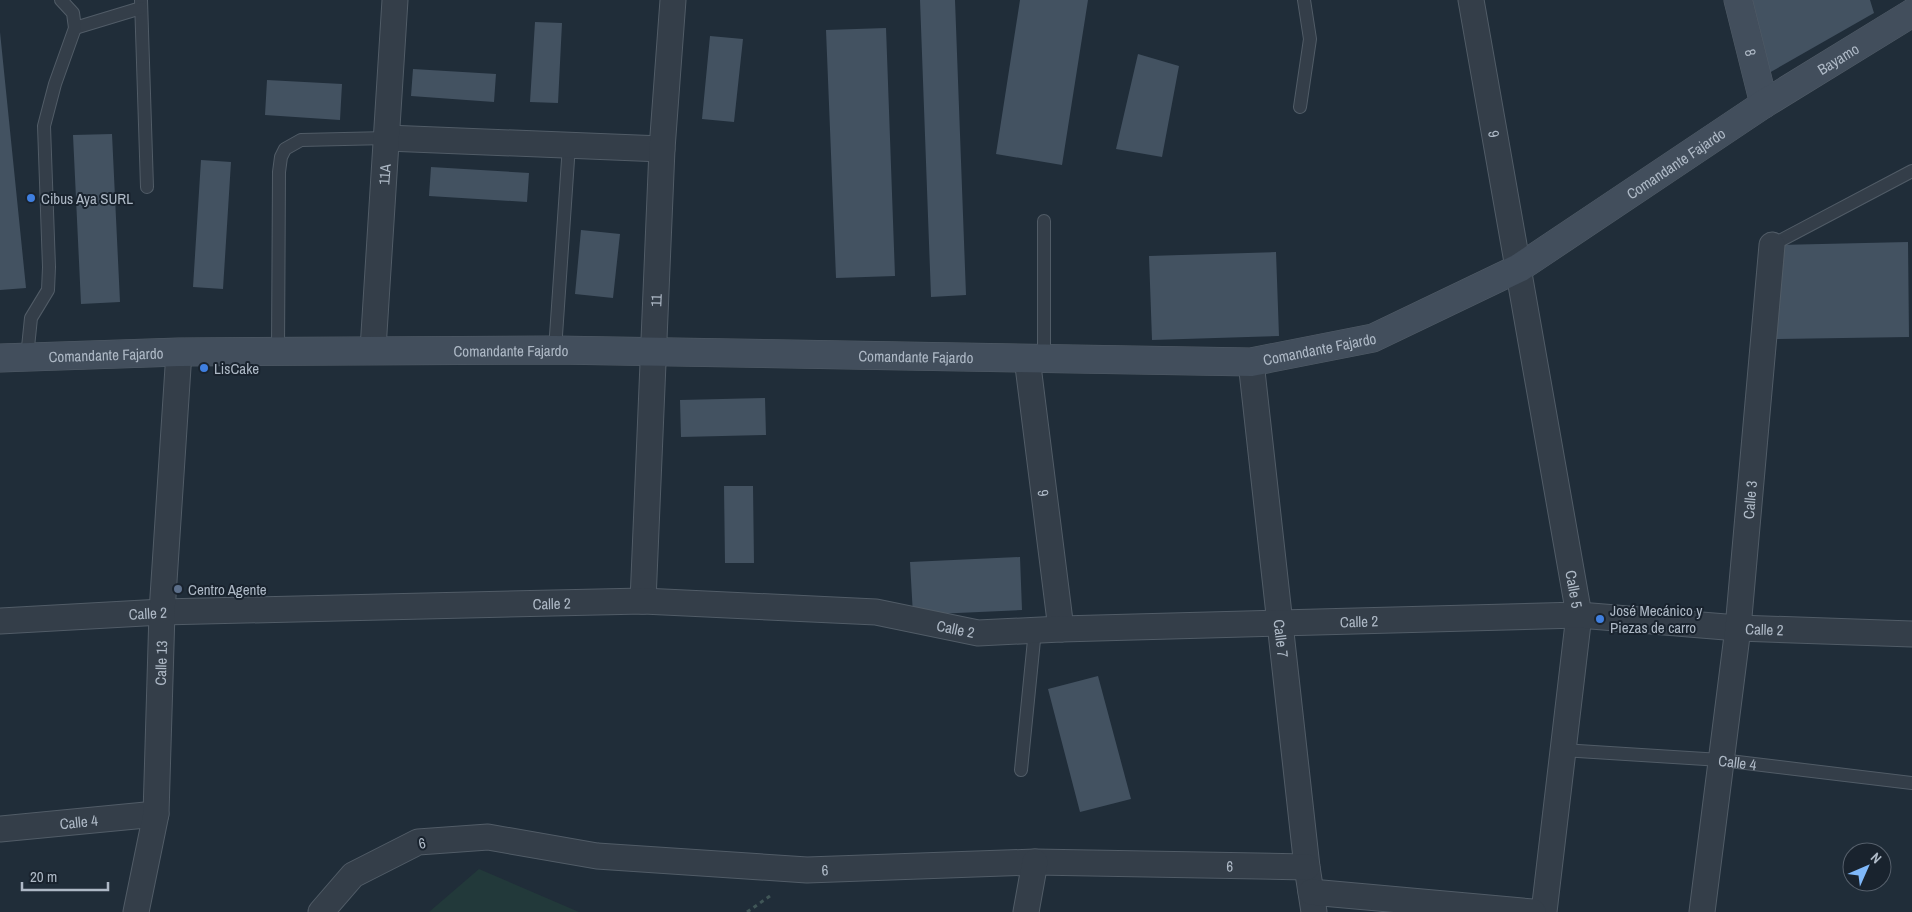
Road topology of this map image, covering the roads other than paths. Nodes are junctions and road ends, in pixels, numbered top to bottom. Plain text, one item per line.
1 (61, 0) edge
2 (395, 0) edge
3 (673, 0) edge
4 (1304, 0) edge
5 (1471, 0) edge
6 (1738, 0) edge
7 (141, 4) edge
8 (1912, 13) edge
9 (75, 28) junction
10 (1764, 104) junction
11 (1300, 106) dead end
12 (387, 138) junction
13 (568, 145) junction
14 (662, 149) junction
15 (1912, 170) edge
16 (147, 187) dead end
17 (1044, 221) dead end
18 (1772, 245) joint
19 (1519, 268) junction
20 (278, 350) junction
21 (373, 350) junction
22 (555, 350) junction
23 (179, 352) junction
24 (652, 353) junction
25 (27, 357) junction
26 (0, 358) edge
27 (1035, 359) junction
28 (1251, 362) junction
29 (643, 600) junction
30 (162, 612) junction
31 (1579, 615) junction
32 (0, 621) edge
33 (1279, 624) junction
34 (1061, 628) junction
35 (1738, 628) junction
36 (1034, 630) junction
37 (1912, 634) edge
38 (1562, 750) junction
39 (1720, 760) junction
40 (1021, 770) dead end
41 (1912, 783) edge
42 (156, 814) junction
43 (0, 829) edge
44 (1035, 862) junction
45 (1307, 866) junction
46 (1313, 902) edge
47 (136, 912) edge
48 (321, 912) edge
49 (1026, 912) edge
50 (1533, 912) edge
51 (1544, 912) edge
52 (1702, 912) edge

1 - 9 lane
2 - 12 street, 11A
3 - 14 street, 11
4 - 11 lane
5 - 19 street, 9
6 - 10 street, 8
7 - 9 lane
7 - 16 lane
8 - 10 street, Bayamo
9 - 25 lane
10 - 19 street, Comandante Fajardo
12 - 13 street
12 - 20 lane
12 - 21 street, 11A
13 - 14 street
13 - 22 lane
14 - 24 street, 11
15 - 18 lane, Calle 3
17 - 27 lane
18 - 35 street, Calle 3
19 - 28 street, Comandante Fajardo
19 - 31 street, Calle 5
20 - 21 street, Comandante Fajardo
20 - 23 street, Comandante Fajardo
21 - 22 street, Comandante Fajardo
22 - 24 street, Comandante Fajardo
23 - 25 street, Comandante Fajardo
23 - 30 street, Calle 13
24 - 27 street, Comandante Fajardo
24 - 29 street, 11
25 - 26 street, Comandante Fajardo
27 - 28 street, Comandante Fajardo
27 - 34 street, 9
28 - 33 street, Calle 7
29 - 30 street, Calle 2
29 - 36 street, Calle 2
30 - 32 street, Calle 2
30 - 42 street, Calle 13
31 - 33 street, Calle 2
31 - 35 street, Calle 2
31 - 38 street, Calle 5
33 - 34 street, Calle 2
33 - 45 street, Calle 7
34 - 36 street, Calle 2
35 - 37 street, Calle 2
35 - 39 street, Calle 3
36 - 40 lane
38 - 39 lane, Calle 4
38 - 51 street, Calle 5
39 - 41 lane, Calle 4
39 - 52 street, Calle 3
42 - 43 street, Calle 4
42 - 47 street, Calle 13
44 - 45 street, 6
44 - 48 street, 6
44 - 49 street
45 - 46 street, Calle 7
46 - 50 street

